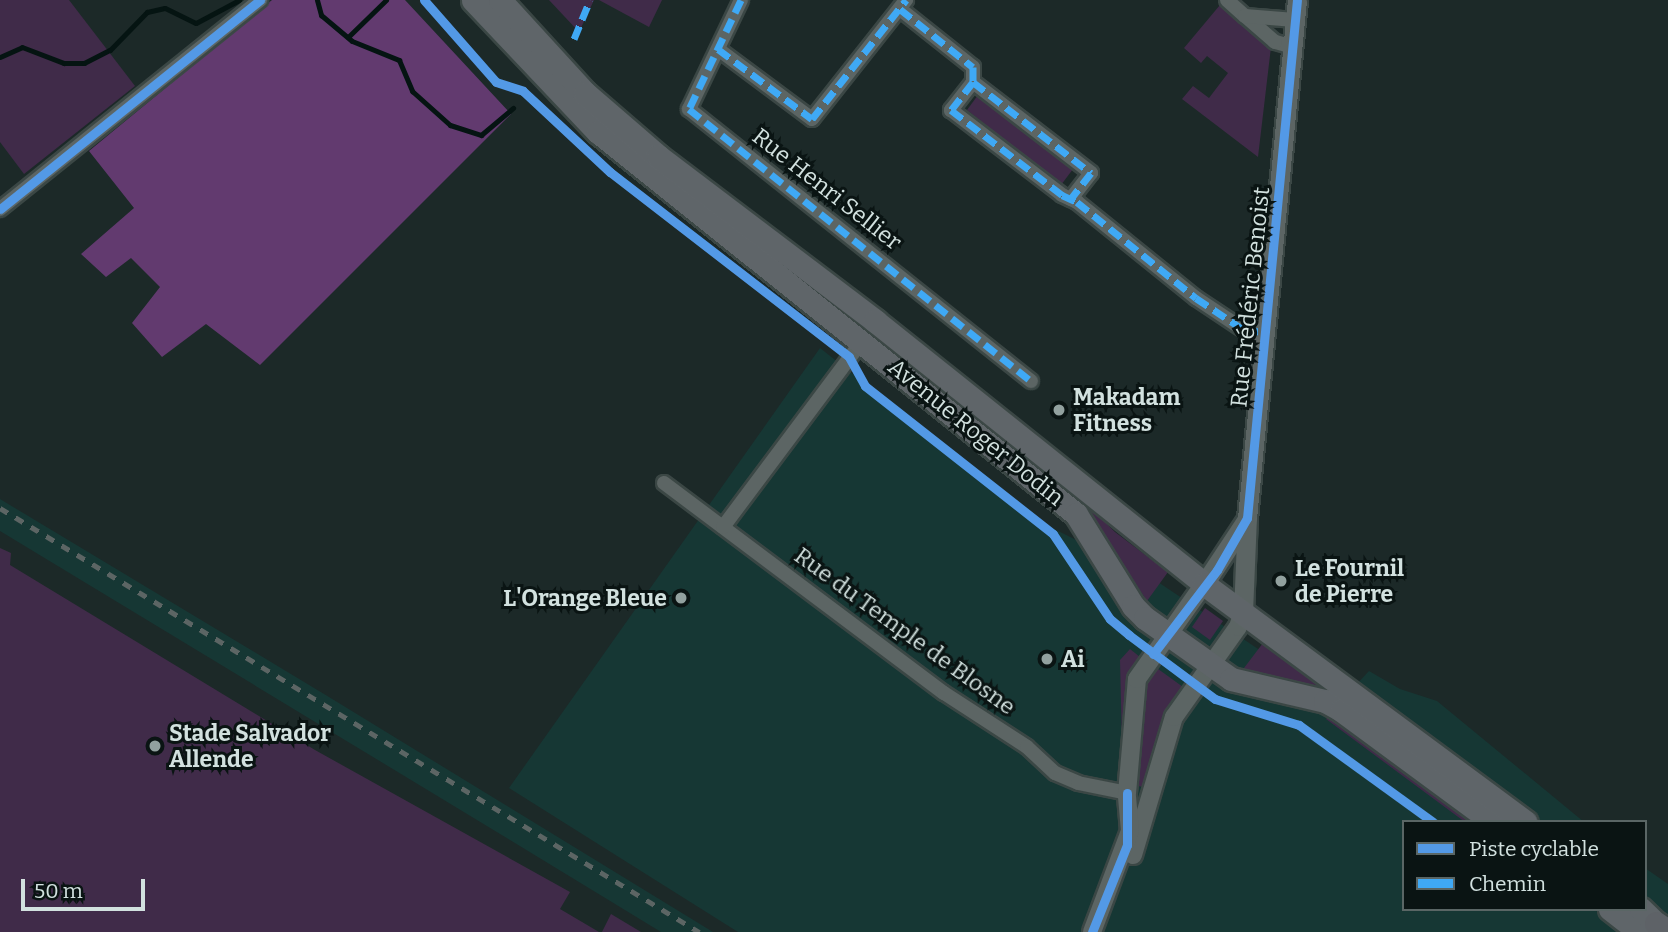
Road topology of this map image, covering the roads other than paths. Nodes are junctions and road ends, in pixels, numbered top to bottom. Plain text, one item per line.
1 (260, 0) edge
2 (741, 0) edge
3 (1227, 0) edge
4 (490, 4) edge
5 (903, 4) edge
6 (1296, 10) edge
7 (1245, 16) junction
8 (1293, 47) junction
9 (718, 49) junction
10 (973, 82) junction
11 (1071, 199) junction
12 (0, 209) edge
13 (1266, 332) junction
14 (862, 341) junction
15 (1031, 381) dead end
16 (664, 483) dead end
17 (1247, 518) junction
18 (723, 527) junction
19 (1204, 584) junction
20 (1244, 612) junction
21 (1168, 635) junction
22 (1209, 666) junction
23 (1127, 793) junction
24 (1151, 804) junction
25 (1490, 820) edge
26 (1523, 820) edge
27 (1616, 911) edge
28 (1654, 925) edge
29 (1092, 932) edge
30 (1100, 932) edge

1 - 12 street
2 - 9 street, Rue Henri Sellier
3 - 7 street
4 - 14 main road, Avenue Roger Dodin
4 - 19 main road, Avenue Roger Dodin
5 - 9 street
5 - 10 street
6 - 7 street
6 - 8 main road, Rue Frédéric Benoist
7 - 8 street
8 - 13 main road, Rue Frédéric Benoist
9 - 15 street, Rue Henri Sellier
10 - 11 street
10 - 11 street
11 - 13 street
13 - 17 main road, Rue Frédéric Benoist
14 - 18 street
14 - 21 main road, Avenue Roger Dodin
16 - 18 street, Rue du Temple de Blosne
17 - 19 main road, Rue Frédéric Benoist
17 - 20 main road, Rue Frédéric Benoist
18 - 23 street, Rue du Temple de Blosne
19 - 20 main road, Avenue Roger Dodin
19 - 21 street
20 - 22 street
20 - 26 main road, Avenue Roger Dodin
21 - 22 main road, Avenue Roger Dodin
21 - 23 street
22 - 24 street
22 - 25 main road, Avenue Roger Dodin
23 - 24 street
23 - 29 street
24 - 30 street
27 - 28 main road

